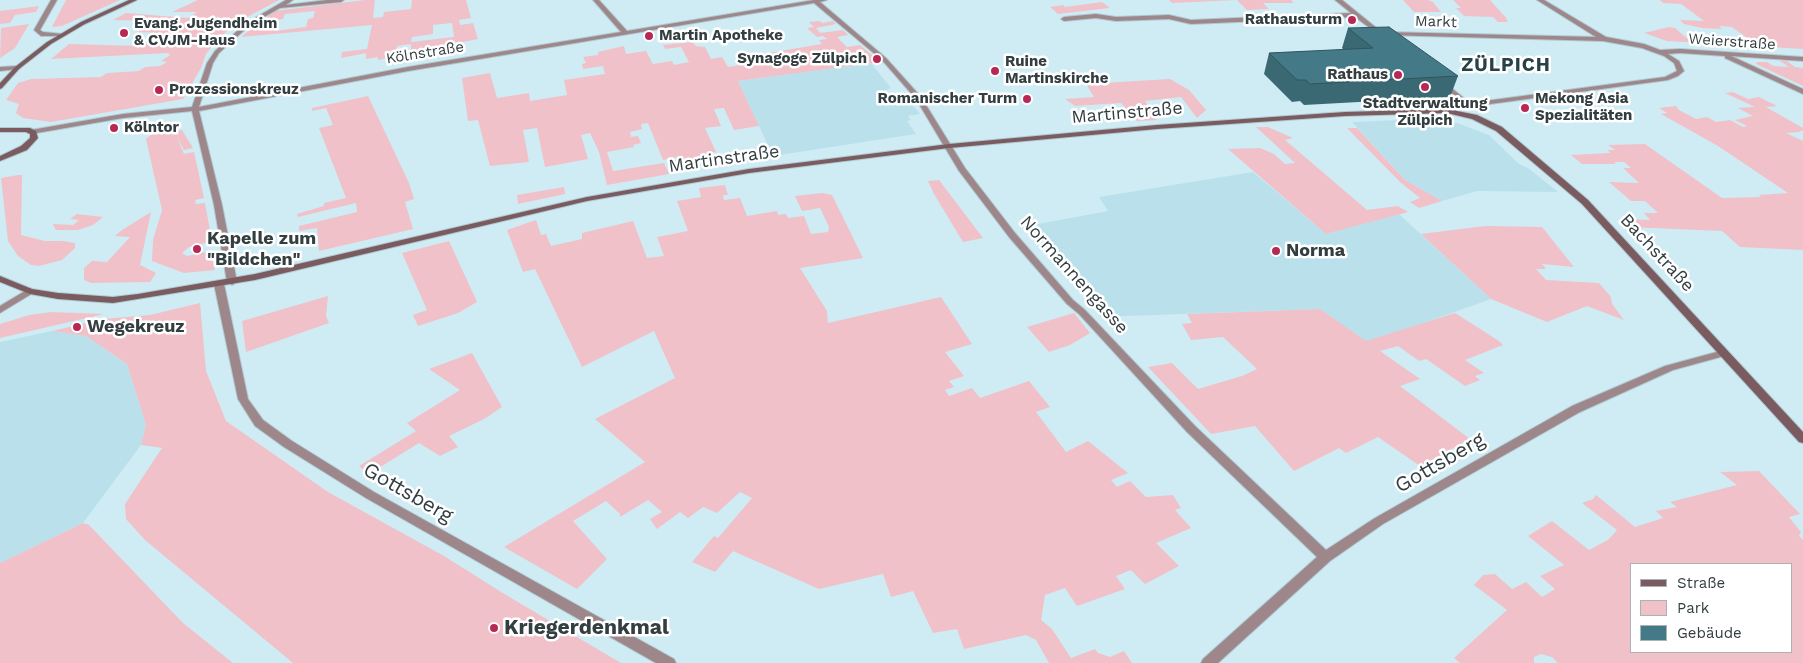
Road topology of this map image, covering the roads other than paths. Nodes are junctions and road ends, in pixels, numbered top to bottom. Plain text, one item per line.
1 (54, 0) edge
2 (134, 0) edge
3 (290, 0) edge
4 (341, 0) edge
5 (596, 0) edge
6 (824, 0) edge
7 (1338, 0) edge
8 (1540, 0) edge
9 (816, 2) junction
10 (276, 8) junction
11 (1356, 14) junction
12 (1064, 19) dead end
13 (625, 32) junction
14 (1381, 34) junction
15 (61, 35) junction
16 (1607, 40) junction
17 (1393, 43) edge
18 (1660, 52) junction
19 (1712, 54) junction
20 (1803, 59) edge
21 (18, 68) junction
22 (0, 69) edge
23 (1434, 76) edge
24 (0, 87) edge
25 (1803, 92) edge
26 (1468, 105) junction
27 (195, 109) junction
28 (1465, 114) junction
29 (0, 130) edge
30 (31, 132) junction
31 (949, 146) junction
32 (0, 159) edge
33 (0, 279) edge
34 (232, 282) junction
35 (219, 284) junction
36 (30, 291) junction
37 (0, 310) edge
38 (1724, 353) junction
39 (1803, 439) edge
40 (1325, 557) junction
41 (670, 663) edge
42 (1208, 663) edge

1 - 15 street
2 - 15 street
3 - 10 street
4 - 10 street
5 - 13 street
6 - 9 street, Kölnstraße
7 - 11 street
8 - 16 street
9 - 13 street, Kölnstraße
9 - 31 street, Normannengasse
10 - 27 street
11 - 12 street
11 - 14 street
13 - 27 street, Kölnstraße
14 - 16 street, Markt
14 - 17 street, Markt
15 - 21 street
16 - 18 street, Markt
18 - 19 street, Weierstraße
18 - 26 street, Markt
19 - 20 street, Weierstraße
19 - 25 street
21 - 22 street
21 - 24 street
23 - 26 street
26 - 28 street
27 - 30 street, Kölnstraße
27 - 34 street
28 - 31 street, Martinstraße
28 - 38 street, Bachstraße
29 - 30 street
30 - 32 street
31 - 34 street, Martinstraße
31 - 40 street, Normannengasse
33 - 36 street, Martinstraße
34 - 35 street, Martinstraße
35 - 36 street, Martinstraße
35 - 41 street, Gottsberg
36 - 37 street
38 - 39 street, Bachstraße
38 - 40 street, Gottsberg
40 - 42 street, Gottsberg

